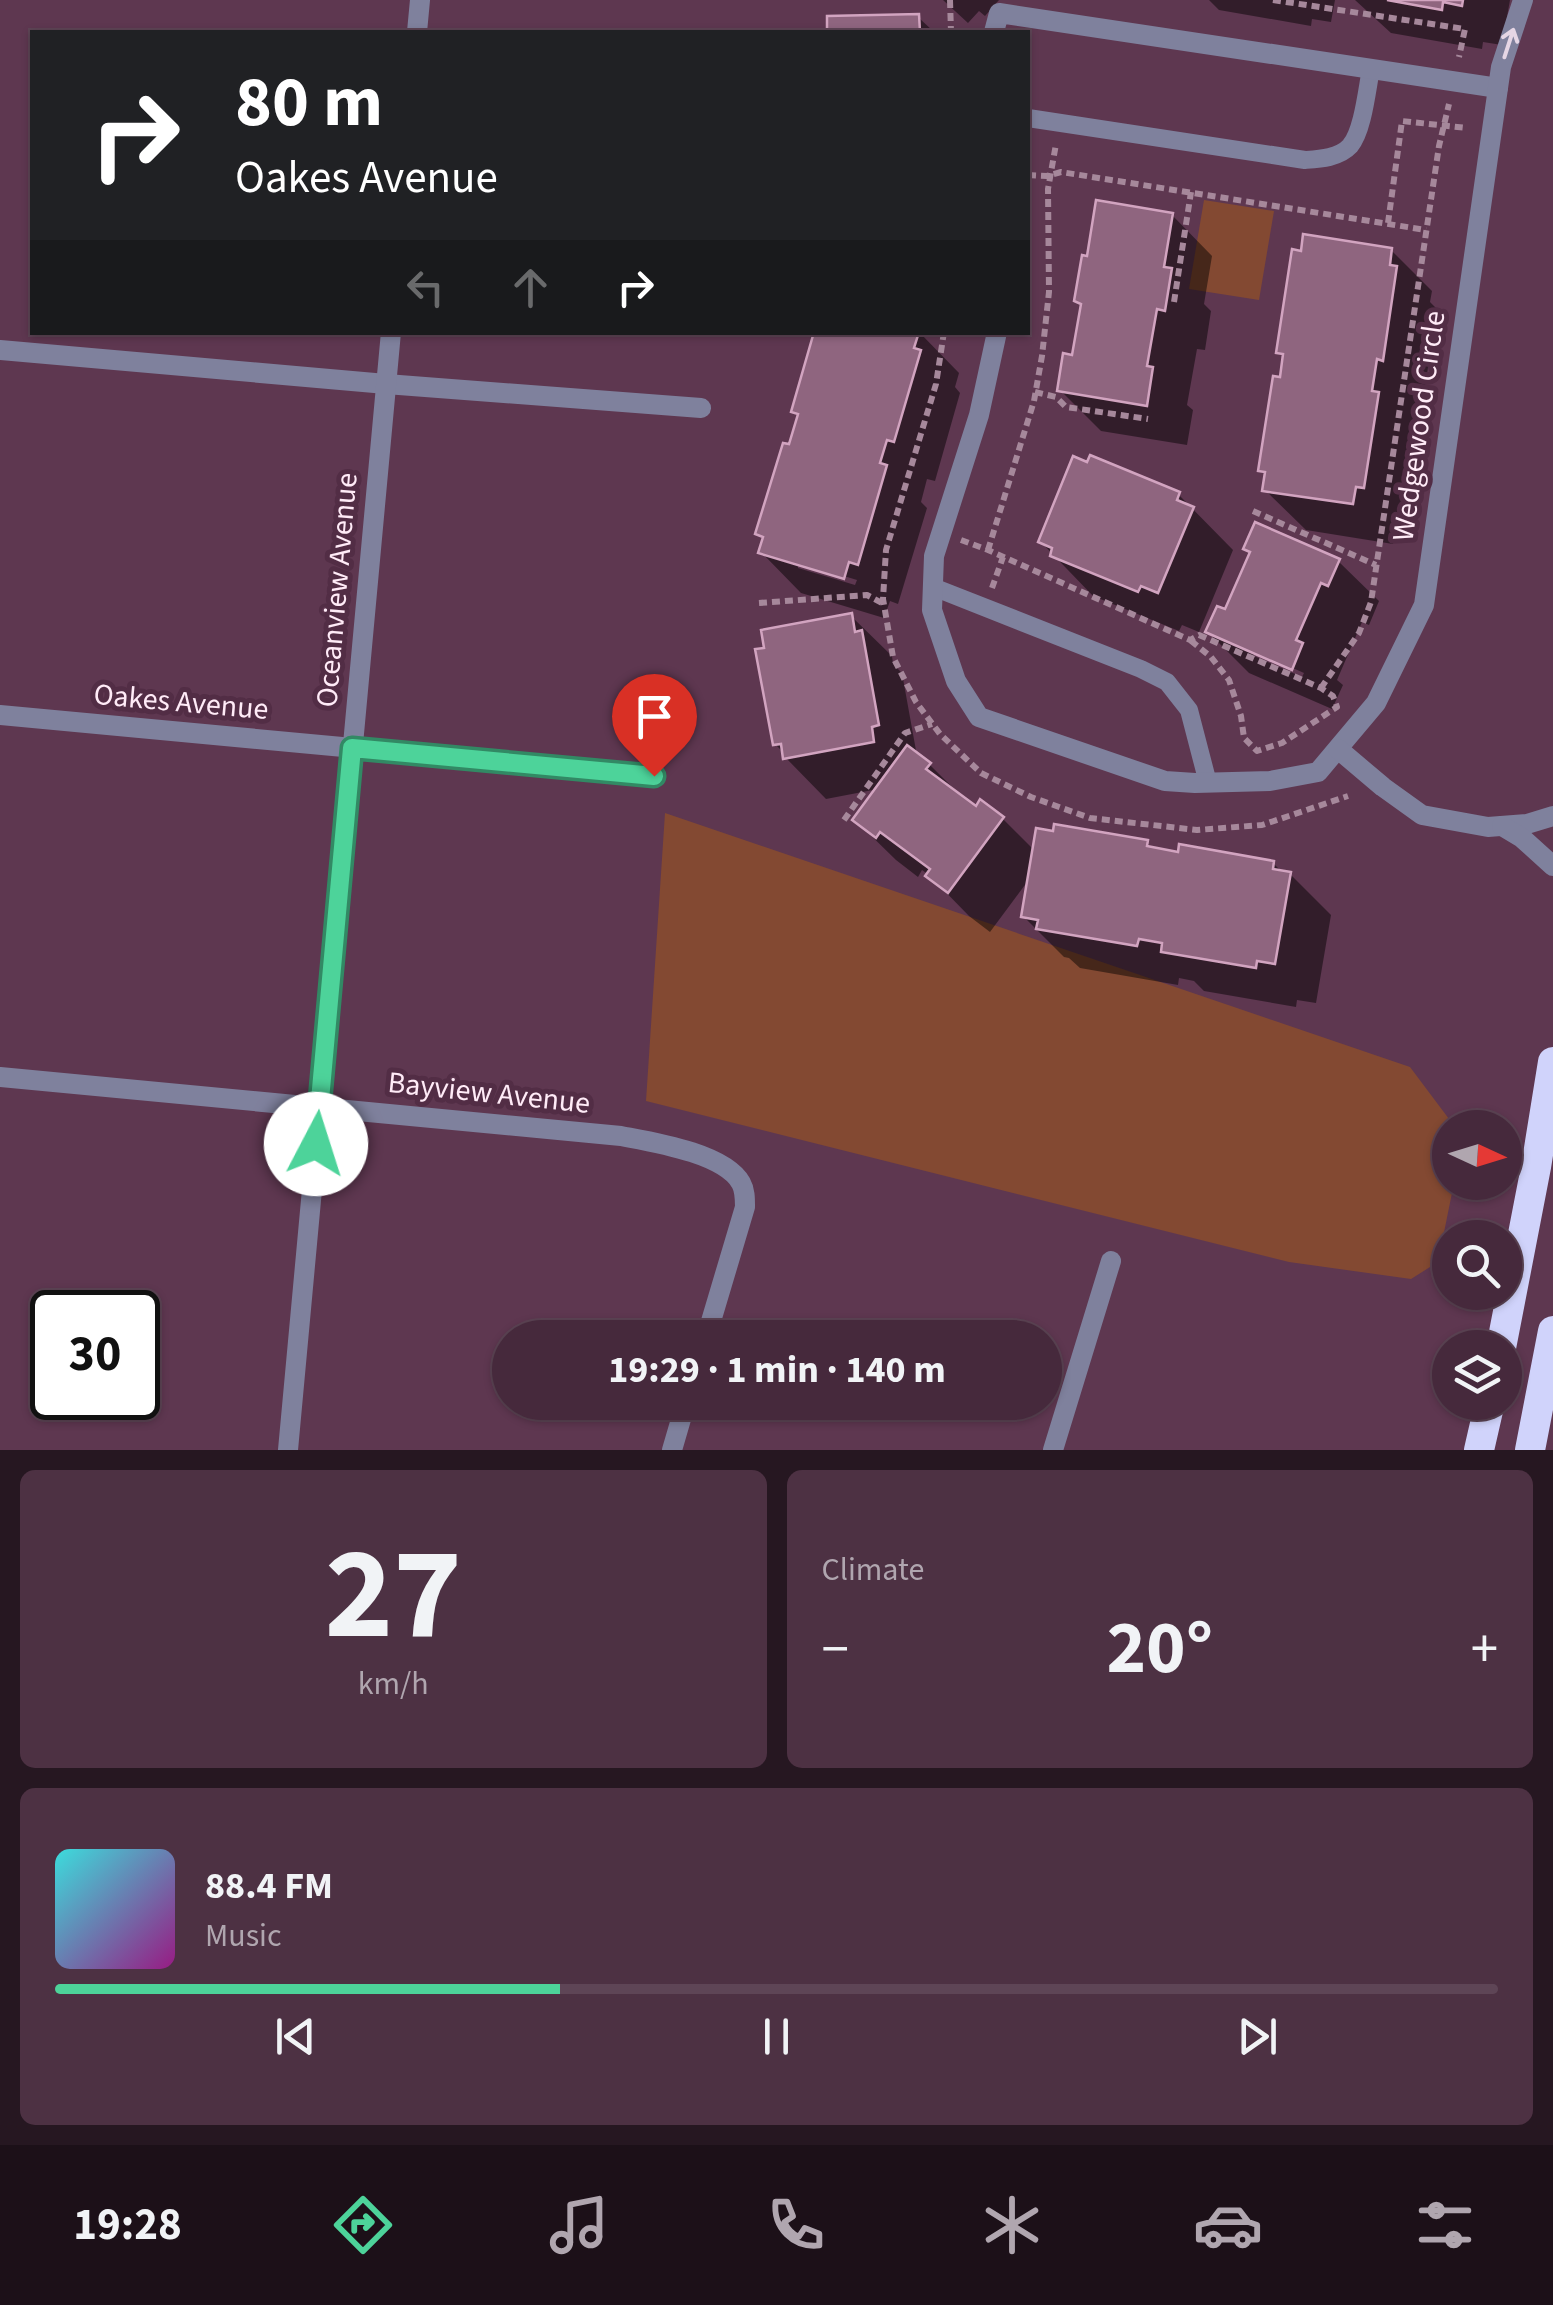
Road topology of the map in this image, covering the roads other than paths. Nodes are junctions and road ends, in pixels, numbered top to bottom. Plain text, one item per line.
1 (420, 0) edge
2 (1523, 0) edge
3 (418, 30) edge
4 (995, 30) edge
5 (1371, 69) junction
6 (1498, 88) junction
7 (1030, 118) edge
8 (390, 335) edge
9 (996, 335) edge
10 (0, 350) edge
11 (386, 384) junction
12 (701, 408) dead end
13 (932, 586) junction
14 (0, 715) edge
15 (352, 748) junction
16 (1338, 749) junction
17 (654, 776) dead end
18 (1208, 783) junction
19 (1553, 816) edge
20 (1502, 826) junction
21 (1553, 866) edge
22 (1553, 1062) edge
23 (0, 1077) edge
24 (320, 1106) junction
25 (1111, 1260) dead end
26 (711, 1320) edge
27 (1504, 1330) edge
28 (1553, 1331) edge
29 (681, 1420) edge
30 (1486, 1420) edge
31 (288, 1450) edge
32 (672, 1450) edge
33 (1052, 1450) edge
34 (1480, 1450) edge
35 (1530, 1450) edge

1 - 3 street
6 -> 2 street, Wedgewood Circle
4 - 5 street
5 - 6 street
5 - 7 lane
6 - 16 street, Wedgewood Circle
8 - 11 street, Oceanview Avenue
9 - 13 street, Wedgewood Circle
10 - 11 street
11 - 12 street
11 - 15 street, Oceanview Avenue
13 - 18 lane
13 - 18 street, Wedgewood Circle
14 - 15 street, Oakes Avenue
15 - 17 street, Oakes Avenue
15 - 24 street, Oceanview Avenue
16 - 18 street, Wedgewood Circle
16 - 20 street
19 - 20 street
20 - 21 street
22 - 27 highway
23 - 24 street, Bayview Avenue
24 - 26 street, Bayview Avenue
24 - 31 street, Oceanview Avenue
25 - 33 street
28 - 35 highway
29 - 32 street
30 - 34 highway

